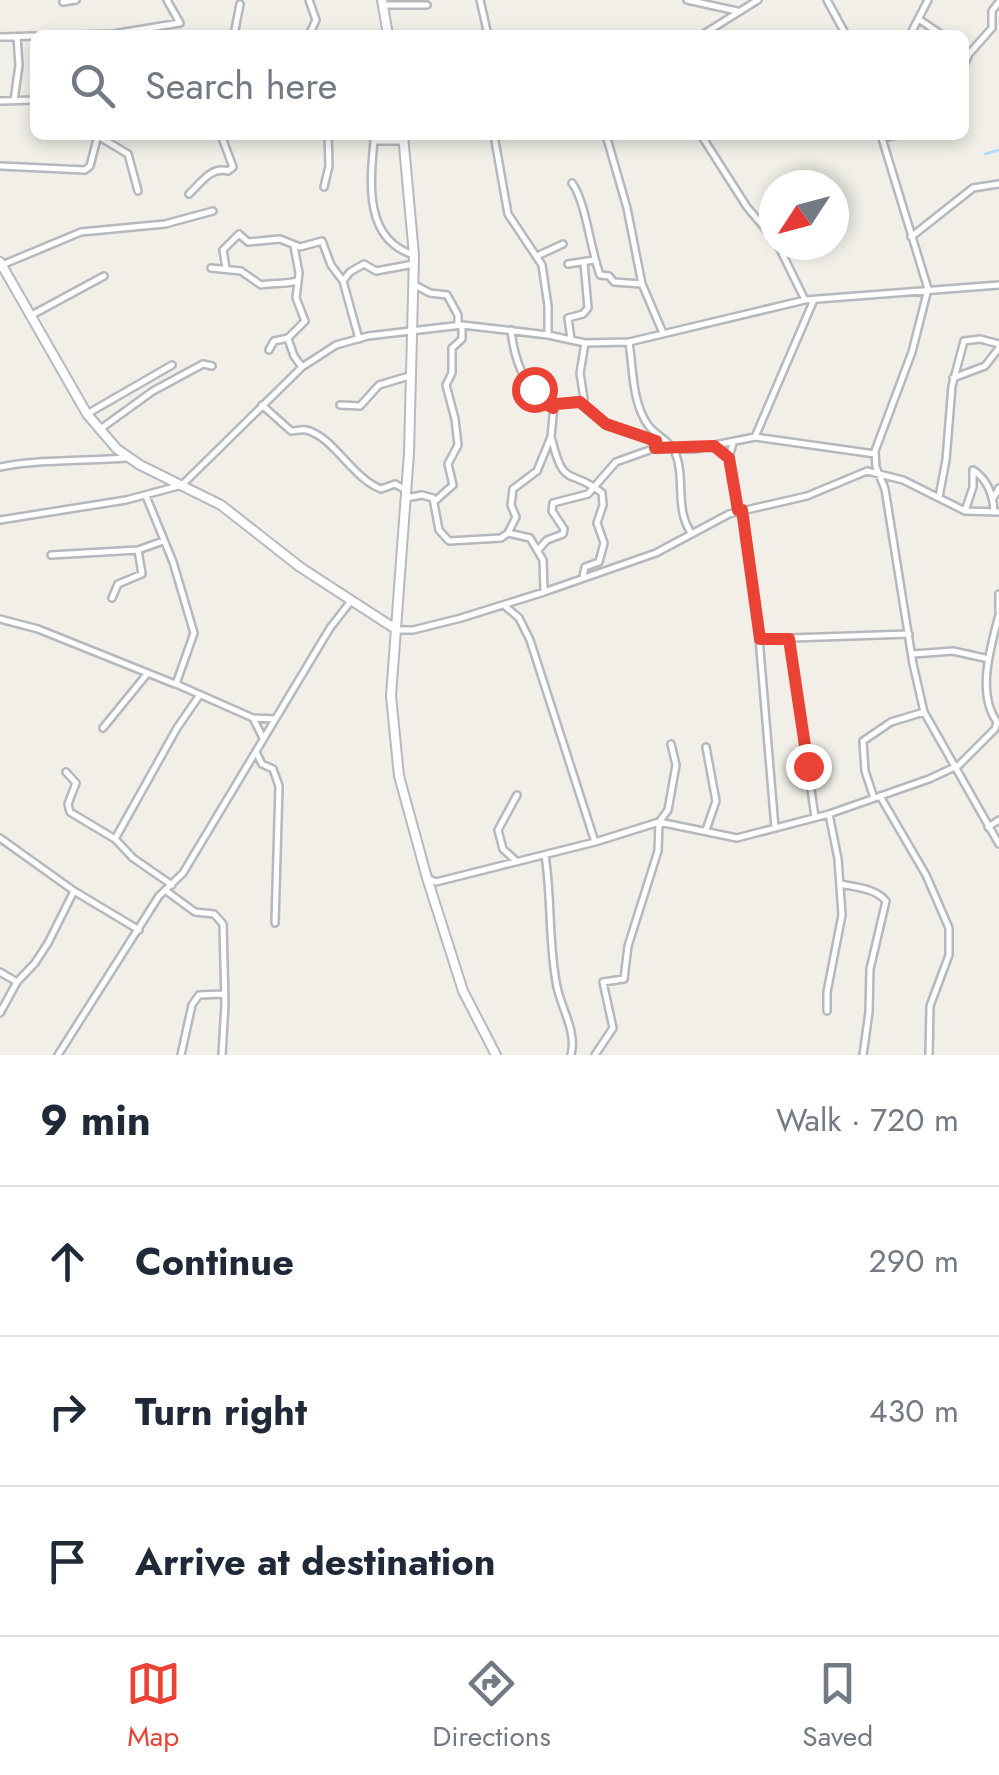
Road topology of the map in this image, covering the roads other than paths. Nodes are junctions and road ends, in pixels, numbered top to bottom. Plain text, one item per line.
1 (76, 0) edge
2 (166, 0) edge
3 (309, 0) edge
4 (480, 0) edge
5 (687, 0) edge
6 (758, 0) edge
7 (827, 0) edge
8 (928, 0) edge
9 (62, 2) edge
10 (382, 2) edge
11 (999, 2) edge
12 (240, 4) dead end
13 (427, 5) dead end
14 (740, 12) junction
15 (919, 20) junction
16 (137, 30) edge
17 (235, 30) edge
18 (312, 30) edge
19 (387, 30) edge
20 (487, 30) edge
21 (710, 30) edge
22 (843, 30) edge
23 (913, 30) edge
24 (934, 30) edge
25 (30, 36) edge
26 (0, 37) edge
27 (17, 37) junction
28 (969, 49) edge
29 (14, 100) junction
30 (30, 100) edge
31 (0, 101) edge
32 (97, 140) edge
33 (105, 140) edge
34 (223, 140) edge
35 (328, 140) edge
36 (373, 140) edge
37 (404, 140) edge
38 (495, 140) edge
39 (608, 140) edge
40 (703, 140) edge
41 (882, 140) edge
42 (0, 166) edge
43 (572, 184) dead end
44 (999, 184) edge
45 (324, 187) dead end
46 (138, 190) dead end
47 (189, 194) dead end
48 (213, 210) dead end
49 (759, 220) edge
50 (911, 237) junction
51 (563, 244) dead end
52 (294, 246) junction
53 (537, 256) junction
54 (414, 260) junction
55 (594, 260) junction
56 (786, 260) edge
57 (584, 262) junction
58 (1, 263) edge
59 (568, 264) dead end
60 (211, 268) dead end
61 (226, 268) junction
62 (104, 276) dead end
63 (343, 281) junction
64 (298, 282) junction
65 (413, 284) junction
66 (642, 284) junction
67 (999, 285) edge
68 (928, 289) junction
69 (809, 301) junction
70 (30, 316) junction
71 (460, 325) junction
72 (410, 328) junction
73 (512, 330) junction
74 (548, 335) junction
75 (663, 335) junction
76 (288, 338) junction
77 (358, 338) junction
78 (571, 340) junction
79 (584, 342) junction
80 (629, 342) junction
81 (999, 346) edge
82 (268, 350) dead end
83 (172, 365) dead end
84 (212, 366) dead end
85 (302, 366) junction
86 (408, 376) junction
87 (953, 378) junction
88 (580, 402) junction
89 (262, 405) junction
90 (340, 406) dead end
91 (553, 408) junction
92 (88, 414) junction
93 (99, 430) junction
94 (551, 437) junction
95 (755, 437) junction
96 (735, 440) junction
97 (656, 441) junction
98 (714, 446) junction
99 (674, 449) junction
100 (875, 454) junction
101 (127, 458) junction
102 (729, 458) junction
103 (0, 467) edge
104 (880, 474) junction
105 (182, 484) junction
106 (595, 487) junction
107 (999, 488) edge
108 (406, 494) junction
109 (146, 496) junction
110 (939, 497) junction
111 (994, 497) junction
112 (434, 502) junction
113 (740, 510) junction
114 (965, 512) junction
115 (996, 512) edge
116 (0, 520) edge
117 (508, 533) junction
118 (692, 534) junction
119 (162, 540) junction
120 (138, 550) junction
121 (538, 550) junction
122 (51, 556) dead end
123 (583, 577) junction
124 (544, 592) junction
125 (999, 594) edge
126 (112, 598) dead end
127 (352, 600) junction
128 (502, 604) junction
129 (999, 613) edge
130 (0, 619) edge
131 (397, 630) junction
132 (997, 633) edge
133 (909, 634) junction
134 (760, 639) junction
135 (789, 639) junction
136 (912, 654) junction
137 (989, 658) junction
138 (147, 674) junction
139 (176, 684) junction
140 (200, 696) junction
141 (924, 712) junction
142 (253, 718) junction
143 (274, 718) junction
144 (997, 725) edge
145 (103, 728) dead end
146 (264, 740) junction
147 (671, 744) dead end
148 (706, 747) dead end
149 (256, 752) junction
150 (954, 768) junction
151 (66, 772) dead end
152 (517, 795) dead end
153 (877, 797) junction
154 (828, 814) junction
155 (815, 817) junction
156 (999, 820) edge
157 (659, 822) junction
158 (988, 827) junction
159 (775, 828) junction
160 (706, 830) junction
161 (0, 838) edge
162 (115, 839) junction
163 (596, 842) junction
164 (999, 844) edge
165 (546, 855) junction
166 (516, 860) junction
167 (427, 878) junction
168 (840, 884) junction
169 (173, 885) junction
170 (165, 890) junction
171 (74, 891) junction
172 (275, 923) dead end
173 (139, 930) junction
174 (0, 972) edge
175 (16, 982) junction
176 (224, 994) junction
177 (827, 1011) dead end
178 (0, 1013) edge
179 (58, 1055) edge
180 (181, 1055) edge
181 (222, 1055) edge
182 (496, 1055) edge
183 (571, 1055) edge
184 (595, 1055) edge
185 (863, 1055) edge
186 (929, 1055) edge

1 - 9 street
2 - 16 street
3 - 18 street
4 - 20 street
5 - 14 street
6 - 14 street
7 - 22 street
8 - 15 street
10 - 13 street
10 - 19 main road
11 - 28 street
12 - 17 street
14 - 21 street
15 - 23 street
15 - 24 street
25 - 27 street
26 - 27 street
27 - 29 street
29 - 30 street
29 - 31 street
32 - 42 street
33 - 46 street
34 - 47 street
35 - 45 street
36 - 54 street
37 - 54 main road
38 - 53 street
39 - 66 street
40 - 49 street
41 - 50 street
43 - 55 street
44 - 50 street
48 - 58 street
50 - 68 street
51 - 53 street
52 - 61 street
52 - 63 street
52 - 64 street
53 - 74 street
54 - 63 street
54 - 65 main road
55 - 57 street
55 - 66 street
56 - 69 street
57 - 59 street
57 - 78 street
58 - 70 main road
60 - 61 street
61 - 64 street
62 - 70 street
63 - 77 street
64 - 76 street
65 - 71 street
65 - 72 main road
66 - 75 street
67 - 68 street
68 - 69 street
68 - 100 street
69 - 75 street
69 - 95 street
70 - 92 main road
71 - 72 street
71 - 73 street
71 - 112 street
72 - 77 street
72 - 86 main road
73 - 74 street
73 - 91 street
74 - 78 street
75 - 80 street
76 - 82 street
76 - 85 street
77 - 85 street
78 - 79 street
79 - 80 street
79 - 88 street
80 - 97 street
81 - 87 street
81 - 87 street
83 - 92 street
84 - 93 street
85 - 89 street
86 - 90 street
86 - 108 main road
87 - 110 street
88 - 91 street
88 - 97 street
89 - 105 street
89 - 108 street
91 - 94 street
92 - 93 main road
93 - 101 main road
94 - 106 street
94 - 117 street
95 - 96 street
95 - 100 street
96 - 98 street
96 - 102 street
97 - 99 street
97 - 99 street
97 - 106 street
98 - 99 street
98 - 102 street
99 - 118 street
100 - 104 street
101 - 103 street
101 - 105 main road
102 - 113 street
104 - 110 street
104 - 113 street
104 - 133 street
105 - 109 street
105 - 127 main road
106 - 121 street
106 - 123 street
107 - 111 street
108 - 112 street
108 - 131 main road
109 - 116 street
109 - 119 street
110 - 114 street
111 - 114 street
111 - 115 street
112 - 117 street
113 - 118 street
113 - 134 street
114 - 115 street
117 - 121 street
118 - 123 street
119 - 120 street
119 - 139 street
120 - 122 street
120 - 126 street
121 - 124 street
123 - 124 street
124 - 128 street
125 - 129 street
127 - 131 main road
127 - 143 street
128 - 131 street
128 - 163 street
129 - 132 street
130 - 138 street
131 - 167 main road
132 - 137 street
133 - 135 street
133 - 136 street
134 - 135 street
134 - 159 street
135 - 155 street
136 - 137 street
136 - 141 street
137 - 144 street
138 - 139 street
138 - 145 street
139 - 140 street
140 - 142 street
140 - 162 street
141 - 150 street
141 - 153 street
142 - 143 street
142 - 146 street
143 - 146 street
144 - 150 street
146 - 149 street
147 - 157 street
148 - 160 street
149 - 169 street
149 - 172 street
150 - 153 street
150 - 158 street
151 - 162 street
152 - 166 street
153 - 154 street
153 - 186 street
154 - 155 street
154 - 168 street
155 - 159 street
156 - 158 street
157 - 160 street
157 - 163 street
157 - 184 street
158 - 164 street
159 - 160 street
161 - 171 street
162 - 169 street
163 - 165 street
165 - 166 street
165 - 183 street
166 - 167 street
167 - 182 main road
168 - 177 street
168 - 185 street
169 - 170 street
170 - 173 street
170 - 176 street
171 - 173 street
171 - 175 street
173 - 179 street
174 - 175 street
175 - 178 street
176 - 180 street
176 - 181 street

